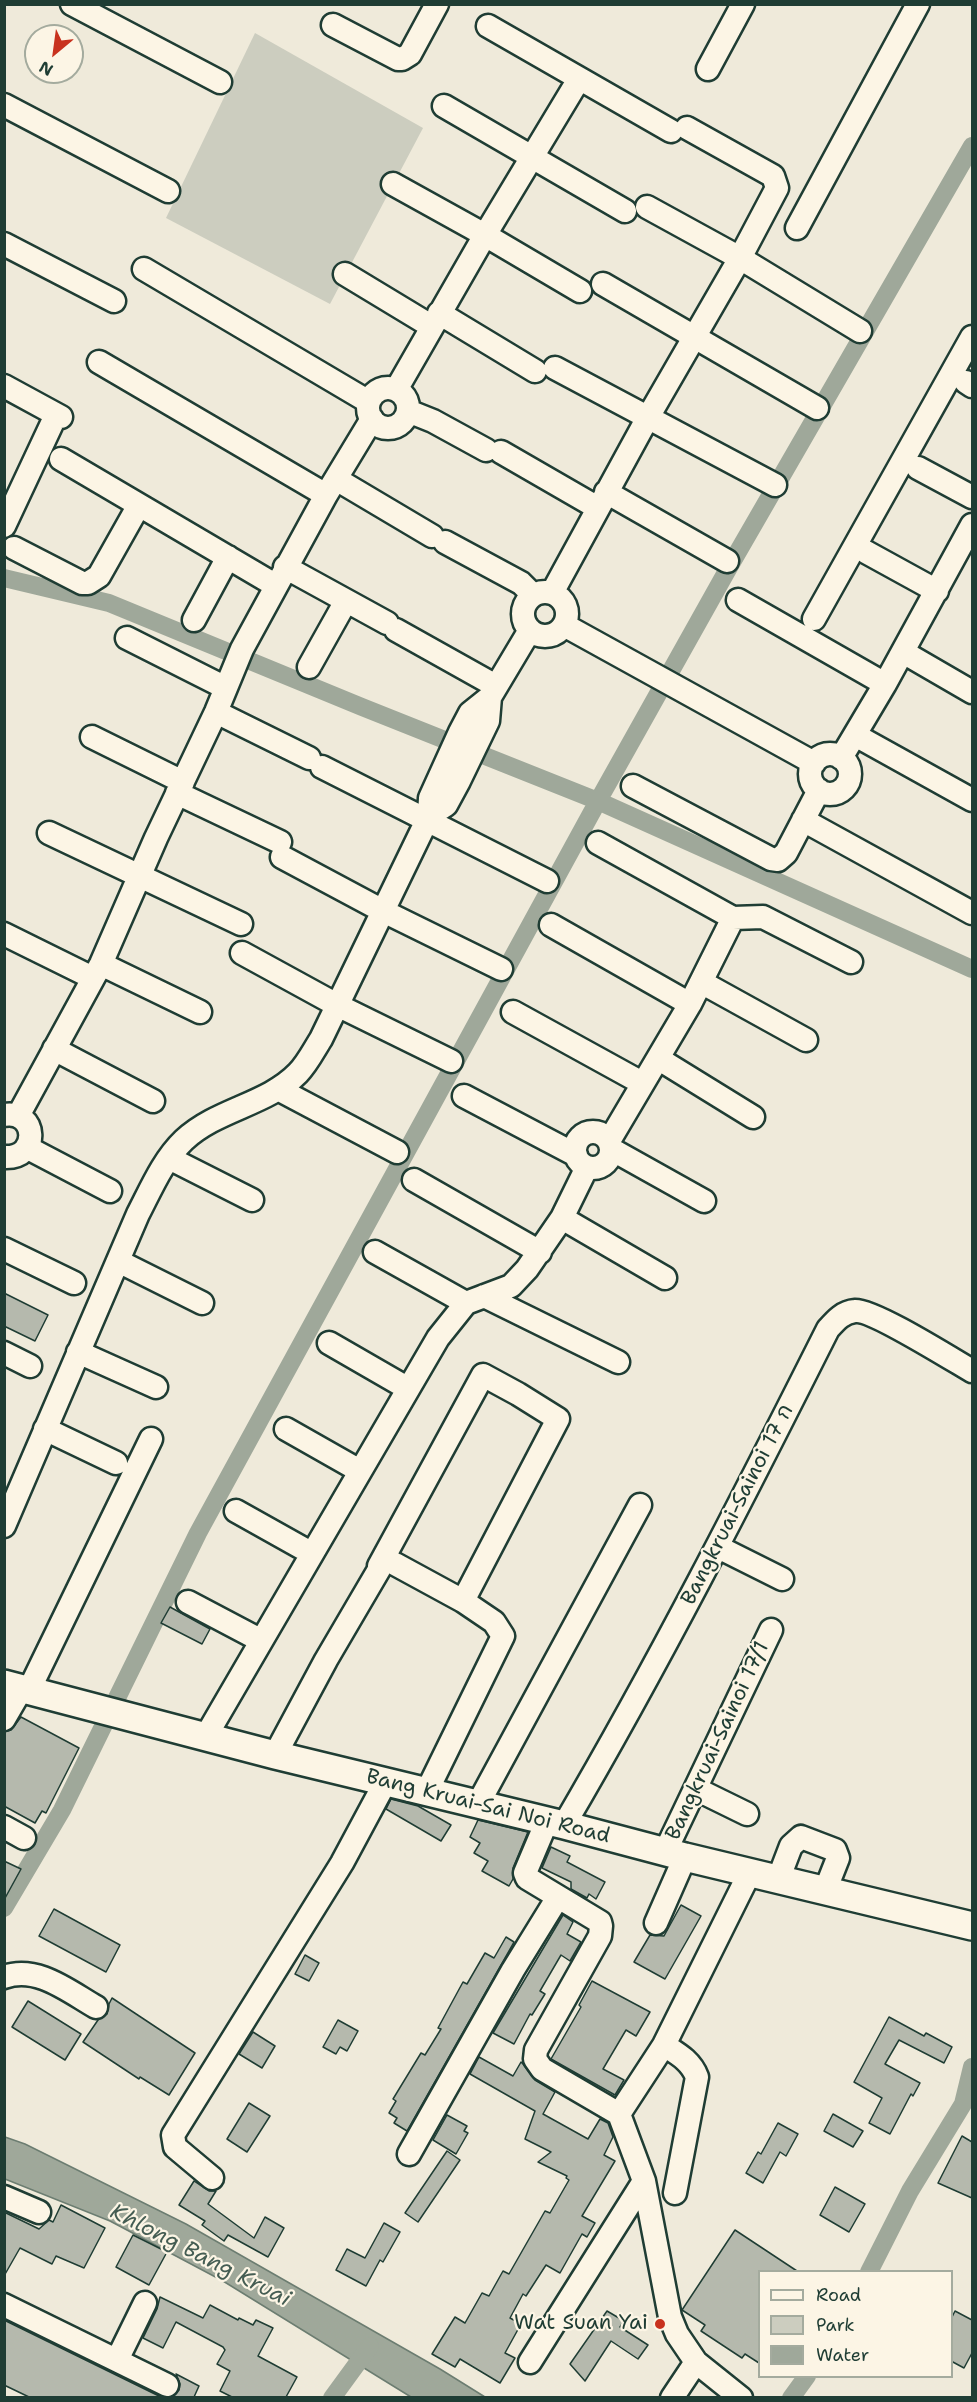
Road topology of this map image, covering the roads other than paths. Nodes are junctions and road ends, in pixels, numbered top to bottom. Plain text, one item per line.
1 (72, 4) edge
2 (437, 4) edge
3 (743, 4) edge
4 (918, 4) edge
5 (333, 25) dead end
6 (488, 26) dead end
7 (708, 69) dead end
8 (579, 79) junction
9 (220, 82) dead end
10 (4, 105) edge
11 (444, 106) dead end
12 (531, 158) junction
13 (393, 184) dead end
14 (168, 191) dead end
15 (797, 228) dead end
16 (485, 235) junction
17 (4, 244) edge
18 (740, 258) junction
19 (144, 269) dead end
20 (345, 274) dead end
21 (603, 284) dead end
22 (580, 291) dead end
23 (114, 301) dead end
24 (435, 320) junction
25 (860, 331) dead end
26 (972, 337) edge
27 (693, 338) junction
28 (99, 362) dead end
29 (4, 386) edge
30 (396, 390) junction
31 (817, 408) dead end
32 (371, 411) junction
33 (408, 411) junction
34 (647, 419) junction
35 (62, 459) dead end
36 (918, 468) dead end
37 (775, 485) dead end
38 (331, 487) junction
39 (972, 497) edge
40 (602, 500) junction
41 (140, 505) junction
42 (972, 525) edge
43 (4, 526) edge
44 (14, 548) dead end
45 (866, 552) dead end
46 (228, 557) junction
47 (727, 561) dead end
48 (280, 576) junction
49 (937, 591) junction
50 (542, 594) junction
51 (738, 600) dead end
52 (346, 602) junction
53 (814, 619) dead end
54 (194, 620) dead end
55 (564, 625) junction
56 (530, 630) junction
57 (127, 639) dead end
58 (903, 652) junction
59 (309, 667) dead end
60 (234, 668) junction
61 (885, 684) junction
62 (493, 692) junction
63 (972, 692) edge
64 (216, 712) junction
65 (855, 735) junction
66 (92, 737) dead end
67 (842, 758) junction
68 (814, 763) junction
69 (633, 786) dead end
70 (180, 787) junction
71 (819, 790) junction
72 (972, 800) edge
73 (428, 819) junction
74 (803, 820) junction
75 (49, 833) dead end
76 (598, 843) dead end
77 (140, 876) junction
78 (547, 881) dead end
79 (383, 911) junction
80 (972, 913) edge
81 (733, 918) junction
82 (241, 924) dead end
83 (551, 925) dead end
84 (4, 934) edge
85 (242, 953) dead end
86 (850, 962) dead end
87 (501, 969) dead end
88 (97, 971) junction
89 (701, 982) junction
90 (690, 1004) junction
91 (337, 1005) junction
92 (200, 1012) dead end
93 (513, 1012) dead end
94 (806, 1040) dead end
95 (54, 1049) junction
96 (658, 1059) junction
97 (451, 1062) dead end
98 (642, 1083) junction
99 (278, 1089) junction
100 (464, 1096) dead end
101 (153, 1101) dead end
102 (11, 1115) edge
103 (753, 1117) dead end
104 (610, 1145) junction
105 (28, 1148) junction
106 (397, 1152) dead end
107 (4, 1156) edge
108 (169, 1158) junction
109 (582, 1161) junction
110 (414, 1180) dead end
111 (110, 1191) dead end
112 (252, 1200) dead end
113 (704, 1201) dead end
114 (562, 1218) junction
115 (4, 1249) edge
116 (375, 1252) dead end
117 (540, 1252) junction
118 (118, 1261) junction
119 (665, 1278) dead end
120 (74, 1283) dead end
121 (475, 1300) junction
122 (202, 1303) dead end
123 (329, 1343) dead end
124 (78, 1352) junction
125 (4, 1353) edge
126 (618, 1362) dead end
127 (30, 1366) dead end
128 (972, 1371) edge
129 (156, 1387) dead end
130 (407, 1388) junction
131 (45, 1429) junction
132 (286, 1429) dead end
133 (151, 1439) dead end
134 (116, 1463) dead end
135 (360, 1471) junction
136 (640, 1505) dead end
137 (236, 1511) dead end
138 (4, 1526) edge
139 (718, 1547) junction
140 (311, 1554) junction
141 (380, 1566) junction
142 (782, 1579) dead end
143 (463, 1601) junction
144 (188, 1602) dead end
145 (771, 1630) dead end
146 (260, 1641) junction
147 (18, 1688) edge
148 (4, 1719) edge
149 (206, 1736) junction
150 (275, 1755) junction
151 (386, 1781) junction
152 (696, 1789) junction
153 (426, 1791) junction
154 (478, 1804) junction
155 (747, 1814) dead end
156 (556, 1823) junction
157 (675, 1855) junction
158 (750, 1872) junction
159 (778, 1880) junction
160 (825, 1891) junction
161 (558, 1897) junction
162 (656, 1923) dead end
163 (972, 1926) edge
164 (4, 1977) edge
165 (96, 2007) dead end
166 (664, 2044) junction
167 (619, 2114) junction
168 (409, 2154) dead end
169 (212, 2178) dead end
170 (644, 2181) junction
171 (675, 2193) dead end
172 (4, 2196) edge
173 (39, 2212) dead end
174 (145, 2303) dead end
175 (4, 2305) edge
176 (117, 2360) junction
177 (530, 2362) dead end
178 (696, 2362) junction
179 (167, 2385) dead end
180 (672, 2397) edge
181 (741, 2397) edge

1 - 9 street
2 - 5 street
3 - 7 street
4 - 15 street
6 - 8 street
8 - 12 street
8 - 18 street
10 - 14 street
11 - 12 street
12 - 16 street
12 - 18 street
13 - 16 street
16 - 22 street
16 - 24 street
17 - 23 street
18 - 25 street
18 - 27 street
19 - 32 street
20 - 24 street
21 - 27 street
24 - 30 street
24 - 34 street
26 - 53 street
27 - 31 street
27 - 34 street
28 - 38 street
29 - 43 street
30 - 32 street
30 - 33 street
32 - 33 street
32 - 38 street
33 - 40 street
34 - 37 street
34 - 40 street
35 - 41 street
36 - 39 street
38 - 48 street
38 - 50 street
40 - 47 street
40 - 50 street
41 - 44 street
41 - 46 street
42 - 49 street
45 - 49 street
46 - 48 street
46 - 54 street
48 - 52 street
48 - 60 street
49 - 58 street
50 - 55 street
50 - 56 street
51 - 61 street
52 - 59 street
52 - 62 street
55 - 56 street
55 - 68 street
56 - 62 street
57 - 60 street
58 - 61 street
58 - 63 street
60 - 64 street
61 - 65 street
62 - 73 street
64 - 70 street
64 - 73 street
65 - 67 street
65 - 72 street
66 - 70 street
67 - 68 street
67 - 71 street
68 - 71 street
69 - 74 street
70 - 77 street
70 - 79 street
71 - 74 street
73 - 78 street
73 - 79 street
74 - 80 street
75 - 77 street
76 - 81 street
77 - 82 street
77 - 88 street
79 - 87 street
79 - 91 street
81 - 86 street
81 - 89 street
83 - 90 street
84 - 88 street
85 - 91 street
88 - 92 street
88 - 95 street
89 - 90 street
89 - 94 street
90 - 96 street
91 - 97 street
91 - 99 street
93 - 98 street
95 - 101 street
95 - 102 street
96 - 98 street
96 - 103 street
98 - 104 street
99 - 106 street
99 - 108 street
100 - 109 street
102 - 105 street
104 - 109 street
104 - 113 street
105 - 107 street
105 - 111 street
108 - 112 street
108 - 118 street
109 - 114 street
110 - 117 street
114 - 117 street
114 - 119 street
115 - 120 street
116 - 121 street
117 - 121 street
118 - 122 street
118 - 124 street
121 - 126 street
121 - 130 street
123 - 130 street
124 - 129 street
124 - 131 street
125 - 127 street
128 - 139 street, Bangkruai-Sainoi 17 ก
130 - 135 street
131 - 134 street
131 - 138 street
132 - 135 street
133 - 147 street
135 - 140 street
136 - 154 street
137 - 140 street
139 - 142 street
139 - 156 street, Bangkruai-Sainoi 17 ก
140 - 146 street
141 - 143 street
141 - 143 street
141 - 150 street
143 - 153 street
144 - 146 street
145 - 152 street, Bangkruai-Sainoi 17/1
146 - 149 street
147 - 148 street
147 - 149 main road, Bang Kruai-Sai Noi Road
149 - 150 main road, Bang Kruai-Sai Noi Road
150 - 151 main road, Bang Kruai-Sai Noi Road
151 - 153 main road, Bang Kruai-Sai Noi Road
151 - 169 street
152 - 155 street
152 - 157 street, Bangkruai-Sainoi 17/1
153 - 154 main road, Bang Kruai-Sai Noi Road
154 - 156 main road, Bang Kruai-Sai Noi Road
156 - 157 main road, Bang Kruai-Sai Noi Road
156 - 161 street, Bangkruai-Sainoi 17 ก
157 - 158 main road, Bang Kruai-Sai Noi Road
157 - 162 street, Bangkruai-Sainoi 17/1
158 - 159 main road, Bang Kruai-Sai Noi Road
158 - 166 street
159 - 160 main road, Bang Kruai-Sai Noi Road
159 - 160 street
160 - 163 main road, Bang Kruai-Sai Noi Road
161 - 167 street, Bangkruai-Sainoi 17 ก
161 - 168 street
164 - 165 street
166 - 167 street
166 - 171 street
167 - 170 street
170 - 177 street
170 - 178 street
172 - 173 street
174 - 176 street
175 - 176 street
176 - 179 street
178 - 180 street
178 - 181 street

